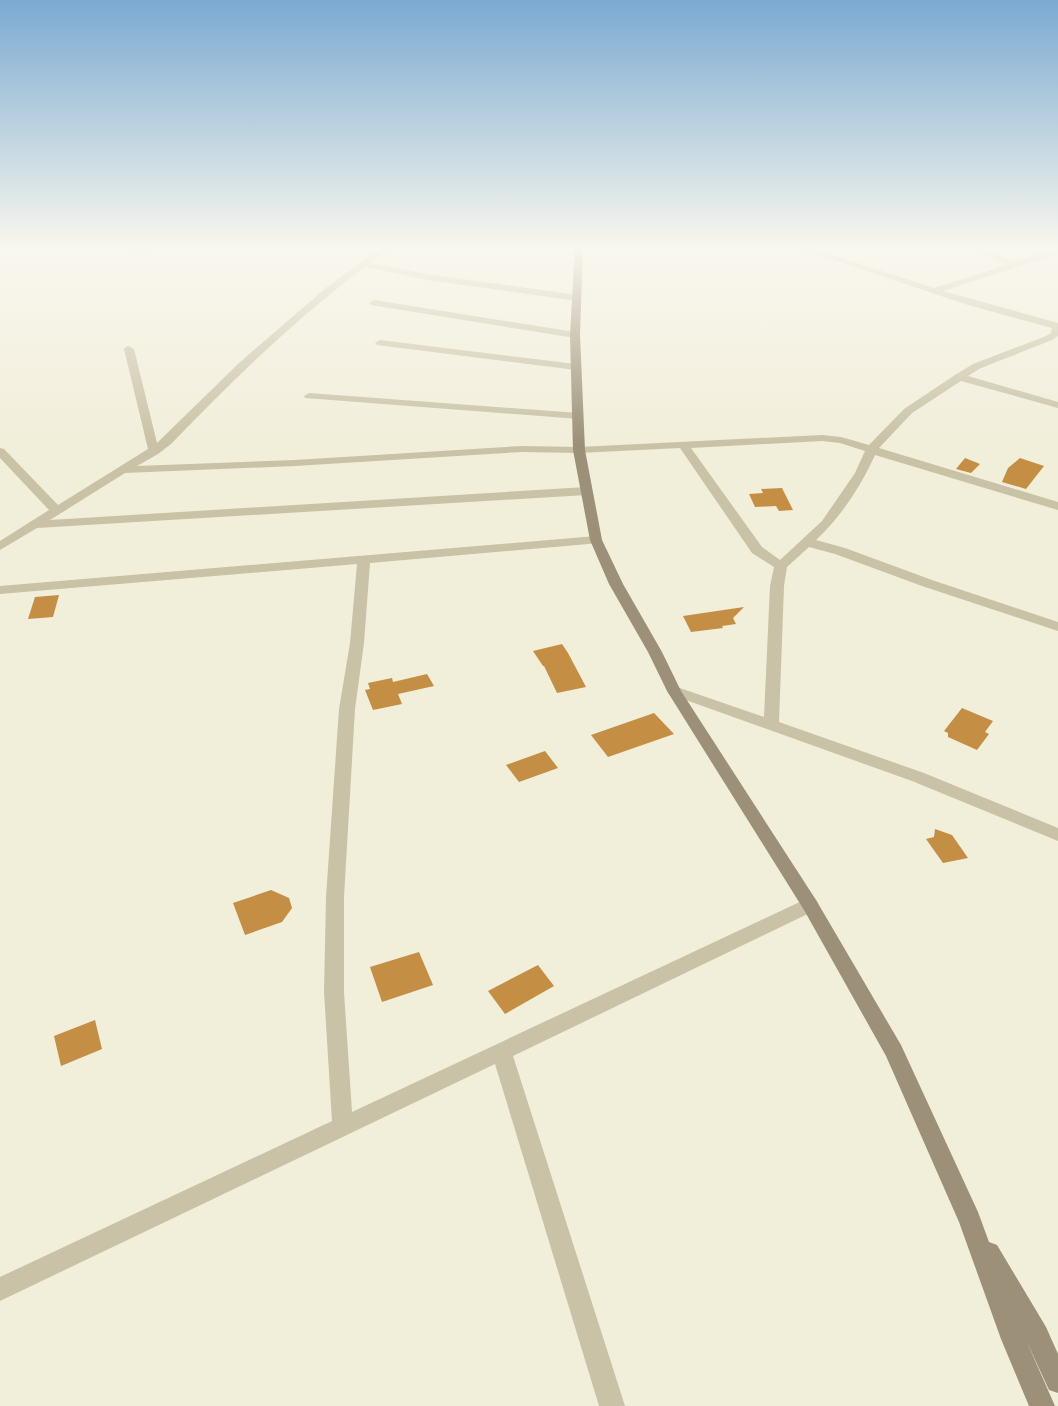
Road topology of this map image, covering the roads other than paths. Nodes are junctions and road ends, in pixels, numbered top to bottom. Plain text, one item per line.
1 (304, 312) edge
2 (428, 312) edge
3 (576, 312) edge
4 (1007, 312) edge
5 (1058, 326) edge
6 (575, 335) junction
7 (380, 343) dead end
8 (129, 349) dead end
9 (576, 368) junction
10 (959, 377) junction
11 (309, 396) dead end
12 (1058, 405) edge
13 (579, 416) junction
14 (683, 445) junction
15 (872, 449) junction
16 (579, 450) junction
17 (0, 451) edge
18 (154, 452) junction
19 (122, 470) junction
20 (586, 491) junction
21 (1058, 506) edge
22 (56, 510) junction
23 (31, 525) junction
24 (596, 540) junction
25 (808, 542) junction
26 (0, 546) edge
27 (364, 558) junction
28 (781, 566) junction
29 (0, 590) edge
30 (1058, 627) edge
31 (674, 691) junction
32 (771, 726) junction
33 (1055, 830) edge
34 (810, 905) junction
35 (501, 1051) junction
36 (342, 1127) junction
37 (970, 1220) junction
38 (0, 1289) edge
39 (1058, 1381) edge
40 (612, 1406) edge
41 (1042, 1406) edge

1 - 18 street
2 - 6 street
3 - 6 street
4 - 5 street
5 - 10 street
6 - 9 street
7 - 9 street
8 - 18 street
9 - 13 street
10 - 12 street
10 - 15 street
11 - 13 street
13 - 16 street
14 - 15 street
14 - 16 street
14 - 28 street
15 - 21 street
15 - 25 street
16 - 19 street
16 - 20 street
17 - 22 street
18 - 19 street
19 - 22 street
20 - 23 street
20 - 24 street
22 - 23 street
23 - 26 street
24 - 27 street
24 - 31 street
25 - 28 street
25 - 30 street
27 - 29 street
27 - 36 street
28 - 32 street
31 - 32 street
31 - 34 street
32 - 33 street
34 - 35 street
34 - 37 street
35 - 36 street
35 - 40 street
36 - 38 street
37 - 39 street
37 - 41 street

